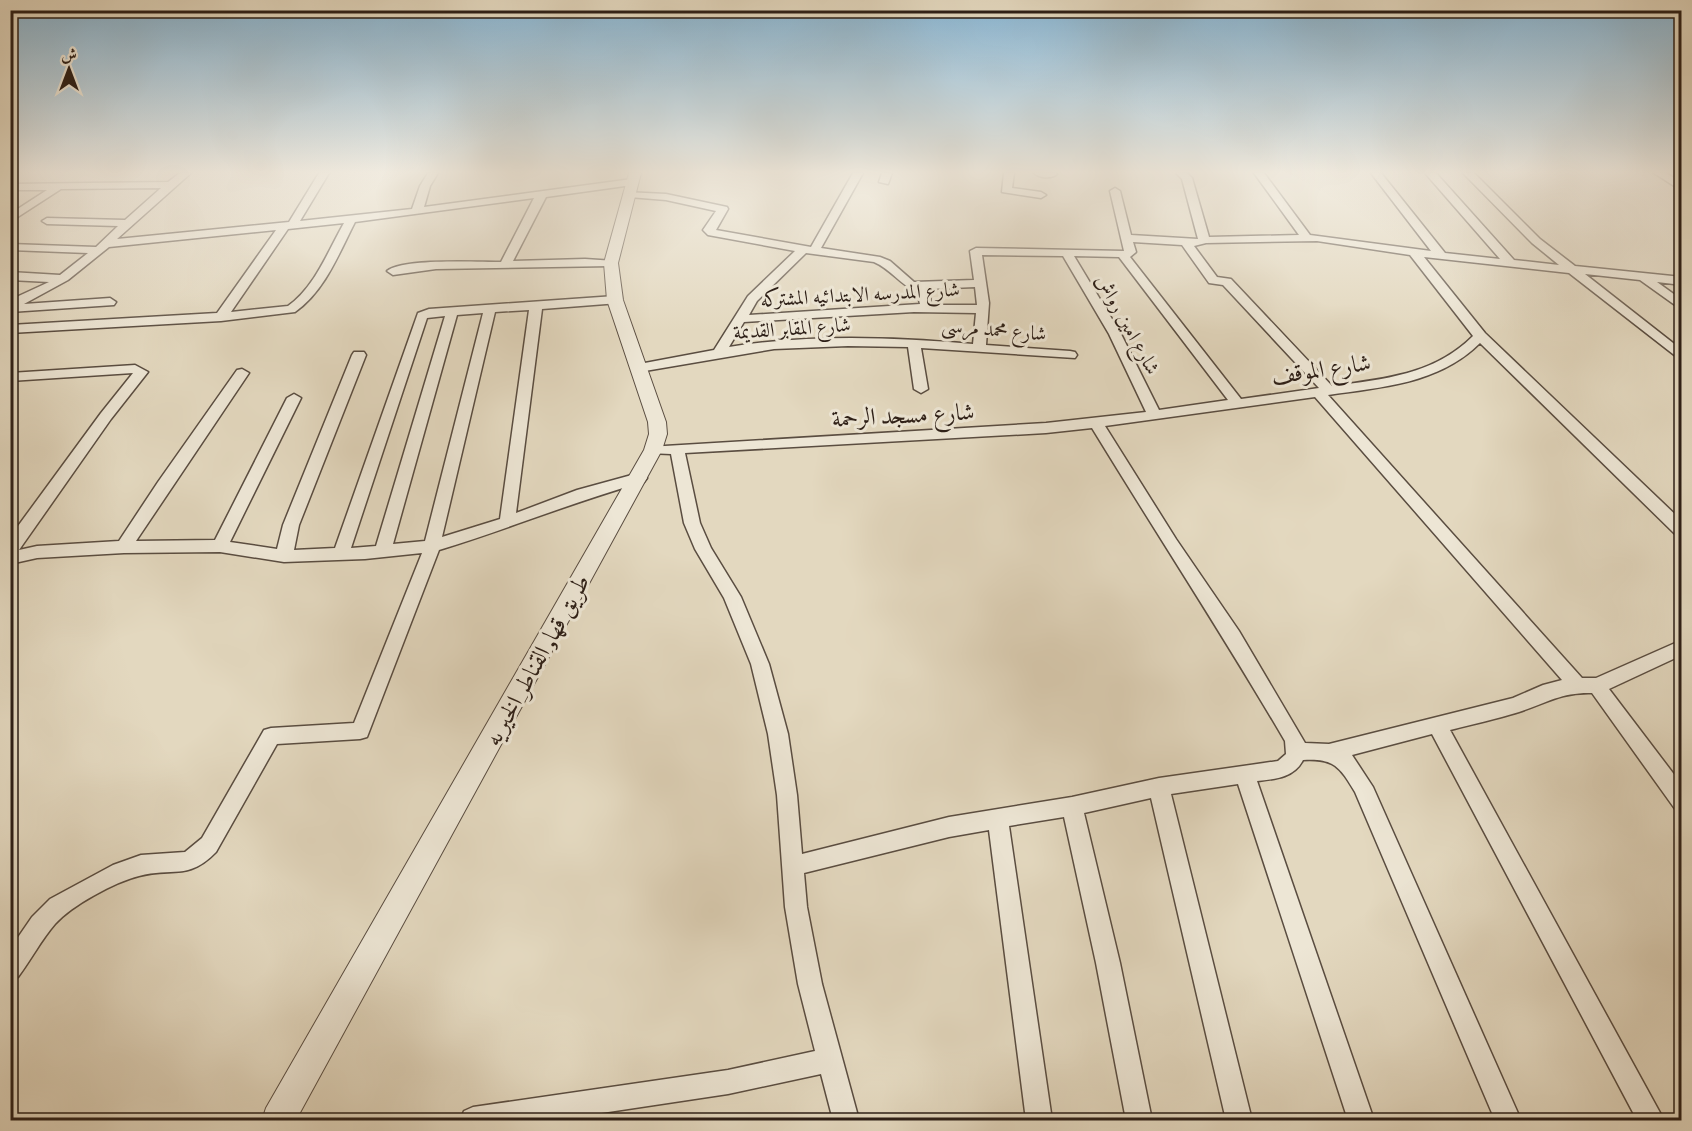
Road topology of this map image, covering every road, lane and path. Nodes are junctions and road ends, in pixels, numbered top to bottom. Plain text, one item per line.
1 (289, 225) edge
2 (124, 226) edge
3 (282, 226) edge
4 (348, 226) edge
5 (525, 226) edge
6 (621, 226) edge
7 (712, 226) edge
8 (824, 226) edge
9 (1123, 226) edge
10 (1200, 226) edge
11 (1298, 226) edge
12 (1417, 226) edge
13 (1477, 226) edge
14 (1521, 226) edge
15 (1306, 237) junction
16 (1126, 238) junction
17 (1204, 240) junction
18 (1185, 242) junction
19 (10, 247) edge
20 (101, 247) junction
21 (809, 250) junction
22 (1066, 252) junction
23 (1414, 252) junction
24 (1122, 254) junction
25 (1441, 256) junction
26 (611, 263) junction
27 (1510, 263) junction
28 (505, 265) junction
29 (1571, 269) junction
30 (393, 271) dead end
31 (10, 276) edge
32 (1643, 277) junction
33 (62, 279) junction
34 (1682, 281) edge
35 (979, 283) junction
36 (912, 286) junction
37 (615, 300) junction
38 (110, 302) dead end
39 (536, 306) junction
40 (1682, 306) edge
41 (10, 307) edge
42 (927, 308) junction
43 (490, 309) junction
44 (981, 309) junction
45 (452, 312) junction
46 (221, 317) junction
47 (740, 319) junction
48 (10, 329) edge
49 (1480, 336) junction
50 (914, 343) junction
51 (979, 347) junction
52 (718, 354) junction
53 (359, 355) dead end
54 (1070, 355) dead end
55 (1682, 357) edge
56 (639, 368) junction
57 (242, 373) dead end
58 (10, 377) edge
59 (921, 389) dead end
60 (1324, 391) junction
61 (294, 398) dead end
62 (1237, 403) junction
63 (1155, 415) junction
64 (1096, 423) junction
65 (677, 449) junction
66 (653, 450) junction
67 (639, 478) junction
68 (507, 522) junction
69 (1682, 531) edge
70 (220, 546) junction
71 (432, 546) junction
72 (124, 547) junction
73 (10, 550) edge
74 (384, 551) junction
75 (341, 554) junction
76 (284, 556) junction
77 (10, 558) edge
78 (1682, 647) edge
79 (1577, 685) junction
80 (1597, 686) junction
81 (1437, 725) junction
82 (1298, 752) junction
83 (1334, 752) junction
84 (1245, 775) junction
85 (1159, 787) junction
86 (1682, 802) edge
87 (1072, 806) junction
88 (998, 819) junction
89 (793, 866) junction
90 (10, 969) edge
91 (829, 1060) junction
92 (278, 1120) edge
93 (473, 1120) edge
94 (846, 1120) edge
95 (1039, 1120) edge
96 (1139, 1120) edge
97 (1239, 1120) edge
98 (1361, 1120) edge
99 (1508, 1120) edge
100 (1651, 1120) edge

1 - 46 street
2 - 20 street
3 - 20 street
4 - 46 street
5 - 28 street
6 - 26 street, طريق قها, القناطر الخيريه
7 - 21 street
8 - 21 street
9 - 16 street
10 - 17 street
11 - 15 street
12 - 25 street
13 - 27 street
14 - 29 street
15 - 17 street
15 - 23 street
16 - 18 street
16 - 24 street
17 - 18 street
18 - 60 street
19 - 20 street
20 - 33 street
21 - 36 street
21 - 47 street
22 - 24 street
22 - 35 street
22 - 63 street, شارع امين رواش
23 - 25 street
23 - 49 street
24 - 62 street
25 - 27 street
26 - 28 street
26 - 37 street, طريق قها, القناطر الخيريه
27 - 29 street
28 - 30 street
29 - 32 street
29 - 55 street
31 - 33 street
32 - 34 street
32 - 40 street
33 - 41 street
35 - 36 street
35 - 44 street
36 - 42 street
37 - 39 street
37 - 56 street, طريق قها, القناطر الخيريه
38 - 41 street
39 - 43 street
39 - 68 street
42 - 44 street, شارع المدرسه الابتدائيه المشتركه
42 - 47 street, شارع المدرسه الابتدائيه المشتركه
43 - 45 street
43 - 71 street
44 - 51 street
45 - 74 street
45 - 75 street
46 - 48 street
47 - 52 street
49 - 60 street, شارع الموقف
49 - 69 street
50 - 51 street, شارع محمد مرسى
50 - 52 street, شارع المقابر القديمة
50 - 59 street
51 - 54 street, شارع محمد مرسى
52 - 56 street, شارع المقابر القديمة
53 - 76 street
56 - 66 street, طريق قها, القناطر الخيريه
57 - 72 street
58 - 73 street
60 - 62 street, شارع الموقف
60 - 79 street
61 - 70 street
62 - 63 street, شارع الموقف
63 - 64 street, شارع مسجد الرحمة
64 - 65 street, شارع مسجد الرحمة
64 - 82 street
65 - 66 street, شارع مسجد الرحمة
65 - 89 street
66 - 67 street, طريق قها, القناطر الخيريه
67 - 68 street
67 - 92 street, طريق قها, القناطر الخيريه
68 - 71 street
70 - 72 street
70 - 76 street
71 - 74 street
71 - 90 street
72 - 77 street
74 - 75 street
75 - 76 street
78 - 80 street
79 - 80 street
79 - 81 street
80 - 86 street
81 - 83 street
81 - 100 street
82 - 83 street
82 - 84 street
83 - 99 street
84 - 85 street
84 - 98 street
85 - 87 street
85 - 97 street
87 - 88 street
87 - 96 street
88 - 89 street
88 - 95 street
89 - 91 street
91 - 93 street
91 - 94 street

